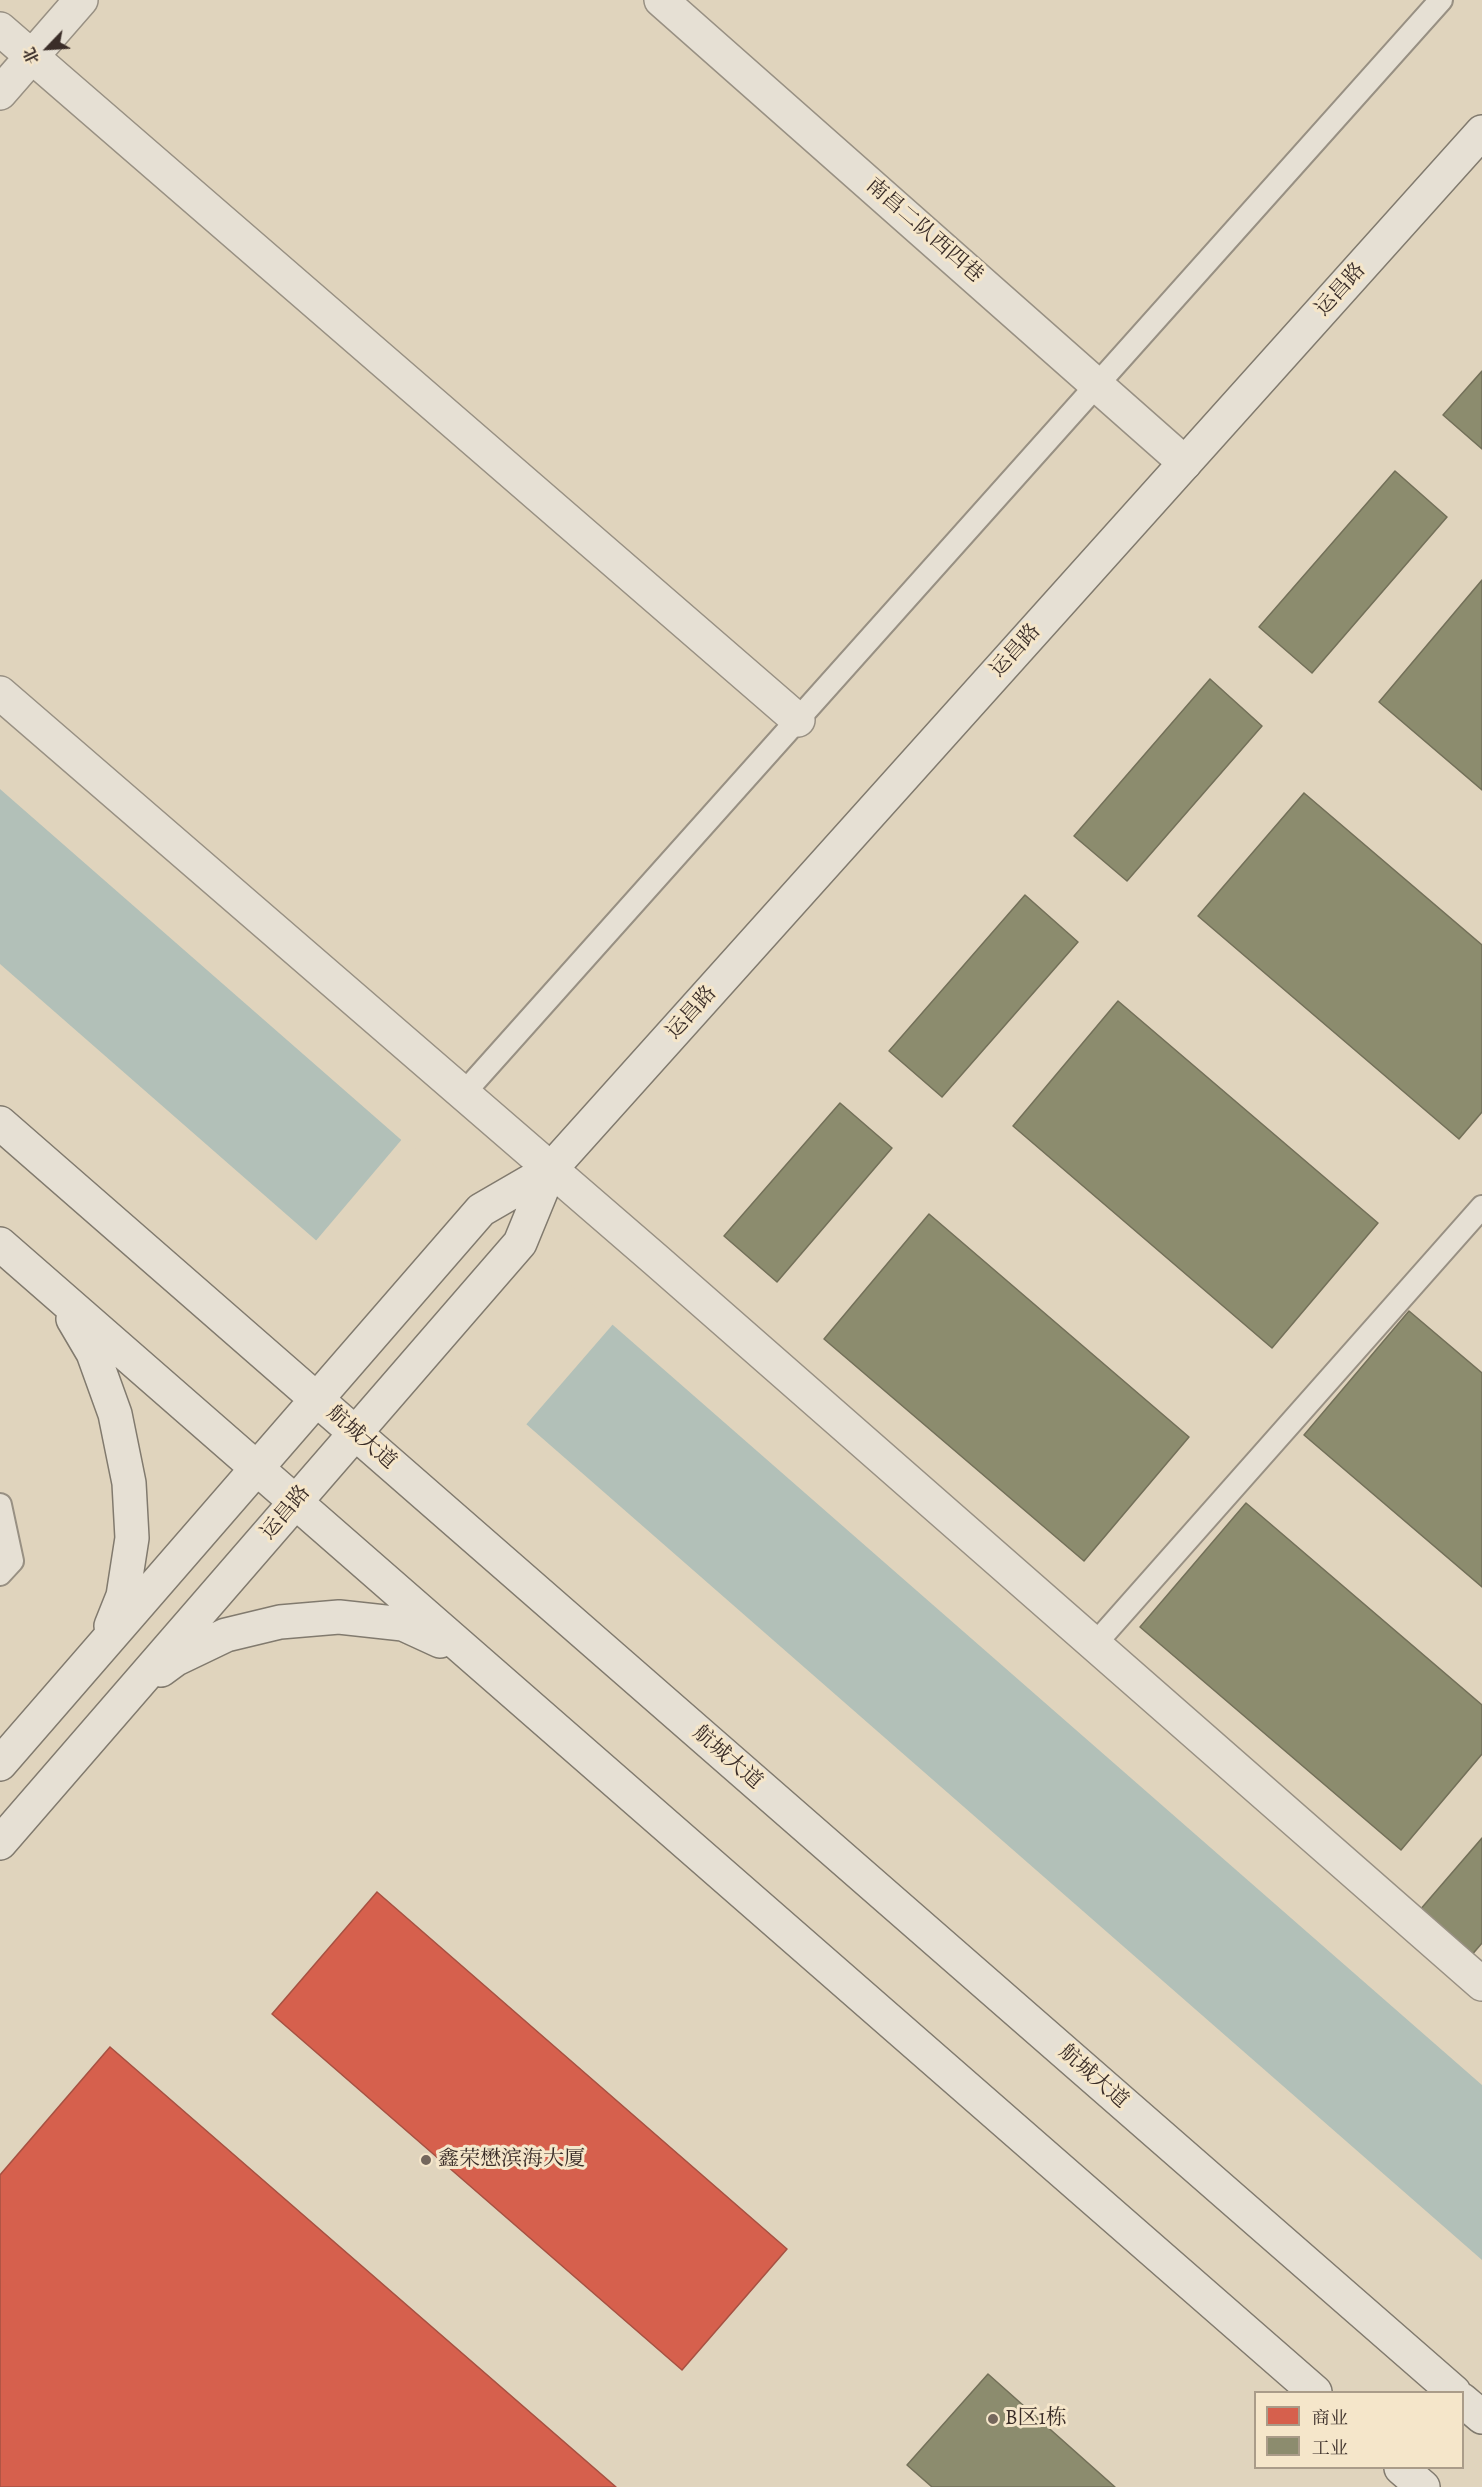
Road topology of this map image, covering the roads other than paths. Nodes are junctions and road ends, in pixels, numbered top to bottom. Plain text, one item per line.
1 (81, 0) edge
2 (661, 0) edge
3 (1441, 0) edge
4 (0, 29) edge
5 (32, 56) junction
6 (0, 93) edge
7 (1482, 132) edge
8 (1097, 384) junction
9 (1185, 463) junction
10 (0, 693) edge
11 (798, 720) junction
12 (463, 1094) junction
13 (0, 1123) edge
14 (550, 1170) junction
15 (1482, 1207) edge
16 (0, 1244) edge
17 (60, 1297) junction
18 (315, 1398) junction
19 (354, 1432) junction
20 (256, 1468) junction
21 (295, 1502) junction
22 (0, 1505) edge
23 (0, 1574) edge
24 (1095, 1644) junction
25 (102, 1646) junction
26 (469, 1655) junction
27 (130, 1692) junction
28 (0, 1764) edge
29 (0, 1843) edge
30 (1482, 1984) edge
31 (1314, 2391) edge
32 (1453, 2391) edge
33 (1464, 2402) edge
34 (1482, 2417) edge
35 (1402, 2469) edge
36 (1423, 2487) edge

1 - 5 street
2 - 8 street, 南昌二队西四巷
3 - 8 lane
4 - 5 street
5 - 6 street
5 - 11 street
7 - 9 street, 运昌路
8 - 9 street, 南昌二队西四巷
8 - 11 lane
9 - 14 street, 运昌路
10 - 12 street
11 - 12 lane
12 - 14 street
13 - 18 street, 航城大道
14 - 18 street, 运昌路
14 - 19 street, 运昌路
14 - 24 street
15 - 24 lane
16 - 17 street
17 - 20 street
17 - 25 street
18 - 19 street, 航城大道
18 - 20 street, 运昌路
19 - 21 street, 运昌路
19 - 32 street, 航城大道
20 - 21 street
20 - 25 street, 运昌路
21 - 26 street
21 - 27 street, 运昌路
22 - 23 lane
24 - 30 street
25 - 28 street, 运昌路
26 - 27 street
26 - 31 street
27 - 29 street, 运昌路
33 - 34 street
35 - 36 street

